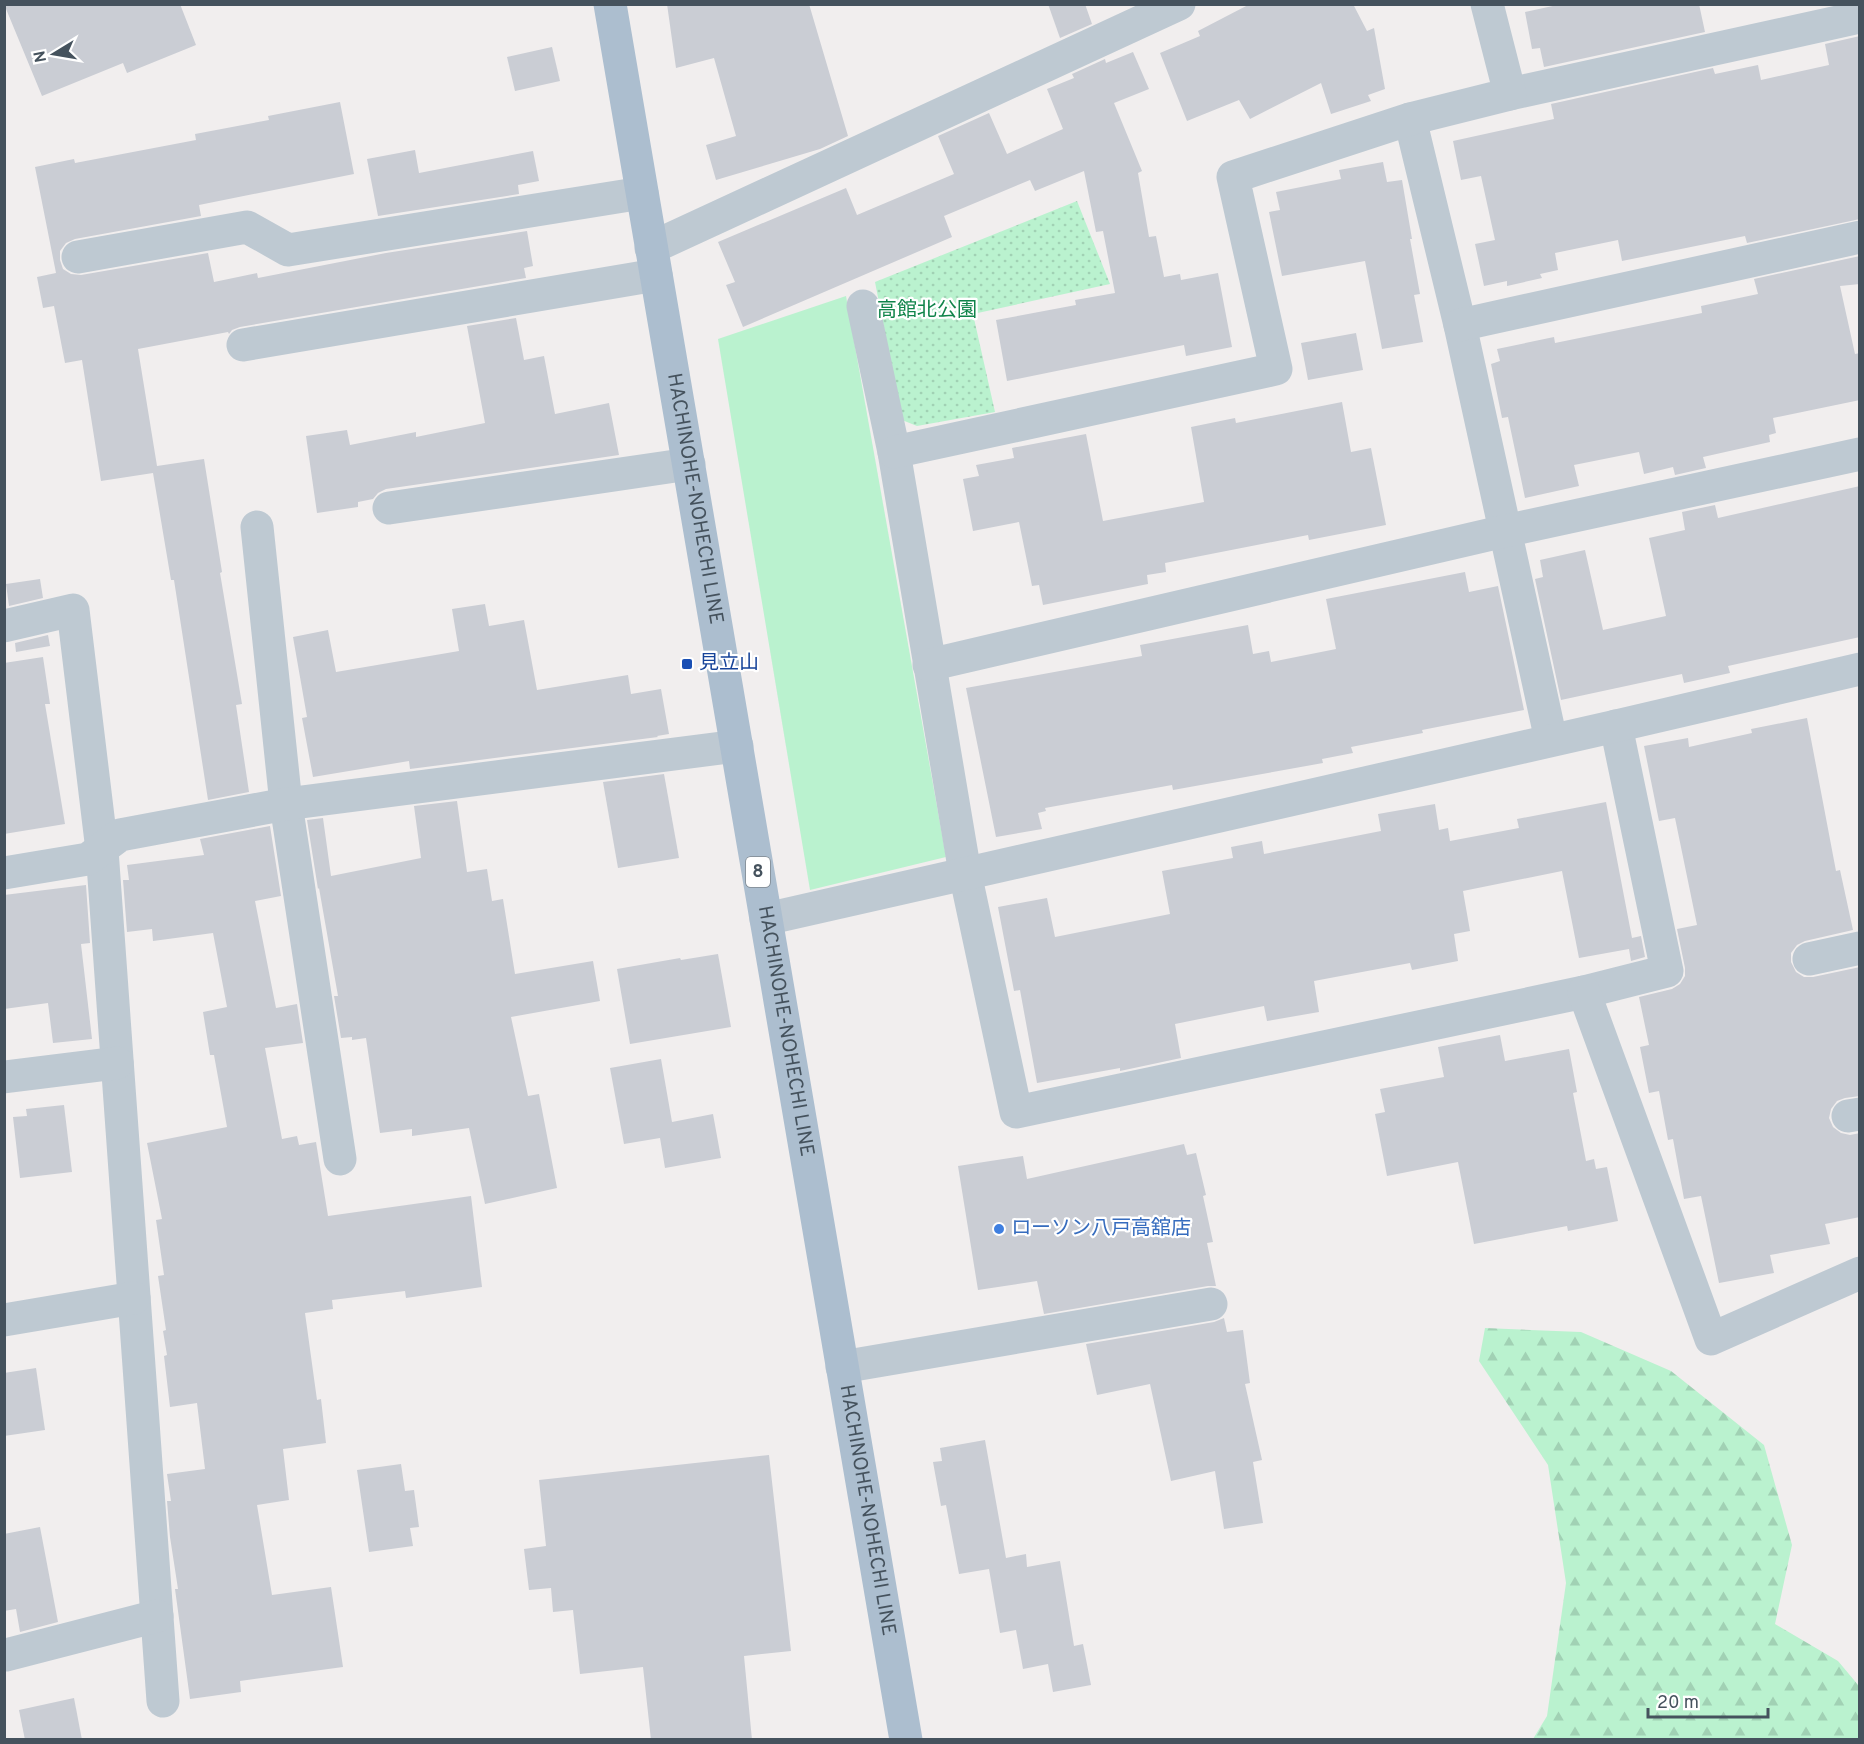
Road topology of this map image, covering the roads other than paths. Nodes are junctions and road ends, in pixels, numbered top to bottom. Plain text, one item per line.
1 (610, 4) edge
2 (1487, 4) edge
3 (1162, 8) edge
4 (1860, 16) edge
5 (1510, 94) junction
6 (1410, 119) junction
7 (642, 193) junction
8 (1860, 237) edge
9 (78, 257) dead end
10 (654, 261) junction
11 (863, 306) dead end
12 (1460, 325) junction
13 (243, 345) dead end
14 (894, 452) junction
15 (1860, 454) edge
16 (689, 464) junction
17 (389, 508) dead end
18 (257, 527) dead end
19 (1505, 531) junction
20 (4, 626) edge
21 (929, 665) junction
22 (1858, 675) edge
23 (1616, 726) junction
24 (1551, 741) junction
25 (737, 746) junction
26 (286, 804) junction
27 (102, 850) junction
28 (4, 873) edge
29 (965, 873) junction
30 (766, 919) junction
31 (1860, 948) edge
32 (1809, 959) dead end
33 (1584, 993) junction
34 (117, 1063) junction
35 (4, 1077) edge
36 (340, 1159) dead end
37 (1860, 1273) edge
38 (134, 1298) junction
39 (1211, 1304) dead end
40 (4, 1320) edge
41 (842, 1367) junction
42 (157, 1616) junction
43 (6, 1655) dead end
44 (163, 1701) dead end
45 (906, 1740) edge

1 - 7 main road, HACHINOHE-NOHECHI LINE / 8
2 - 5 street
3 - 10 street
4 - 5 street
5 - 6 street
6 - 12 street
6 - 14 street
7 - 9 street
7 - 10 main road, HACHINOHE-NOHECHI LINE / 8
8 - 12 street
10 - 13 street
10 - 16 main road, HACHINOHE-NOHECHI LINE / 8
11 - 14 street
12 - 19 street
14 - 21 street
15 - 19 street
16 - 17 street
16 - 25 main road, HACHINOHE-NOHECHI LINE / 8
18 - 26 street
19 - 21 street
19 - 24 street
20 - 27 street
21 - 29 street
22 - 23 street
23 - 24 street
23 - 33 street
24 - 29 street
25 - 26 street
25 - 30 main road, HACHINOHE-NOHECHI LINE / 8
26 - 27 street
26 - 36 street
27 - 28 street
27 - 34 street
29 - 30 street
29 - 33 street
30 - 41 main road, HACHINOHE-NOHECHI LINE / 8
31 - 32 street
33 - 37 street
34 - 35 street
34 - 38 street
38 - 40 street
38 - 42 street
39 - 41 street
41 - 45 main road, HACHINOHE-NOHECHI LINE / 8
42 - 43 street
42 - 44 street

